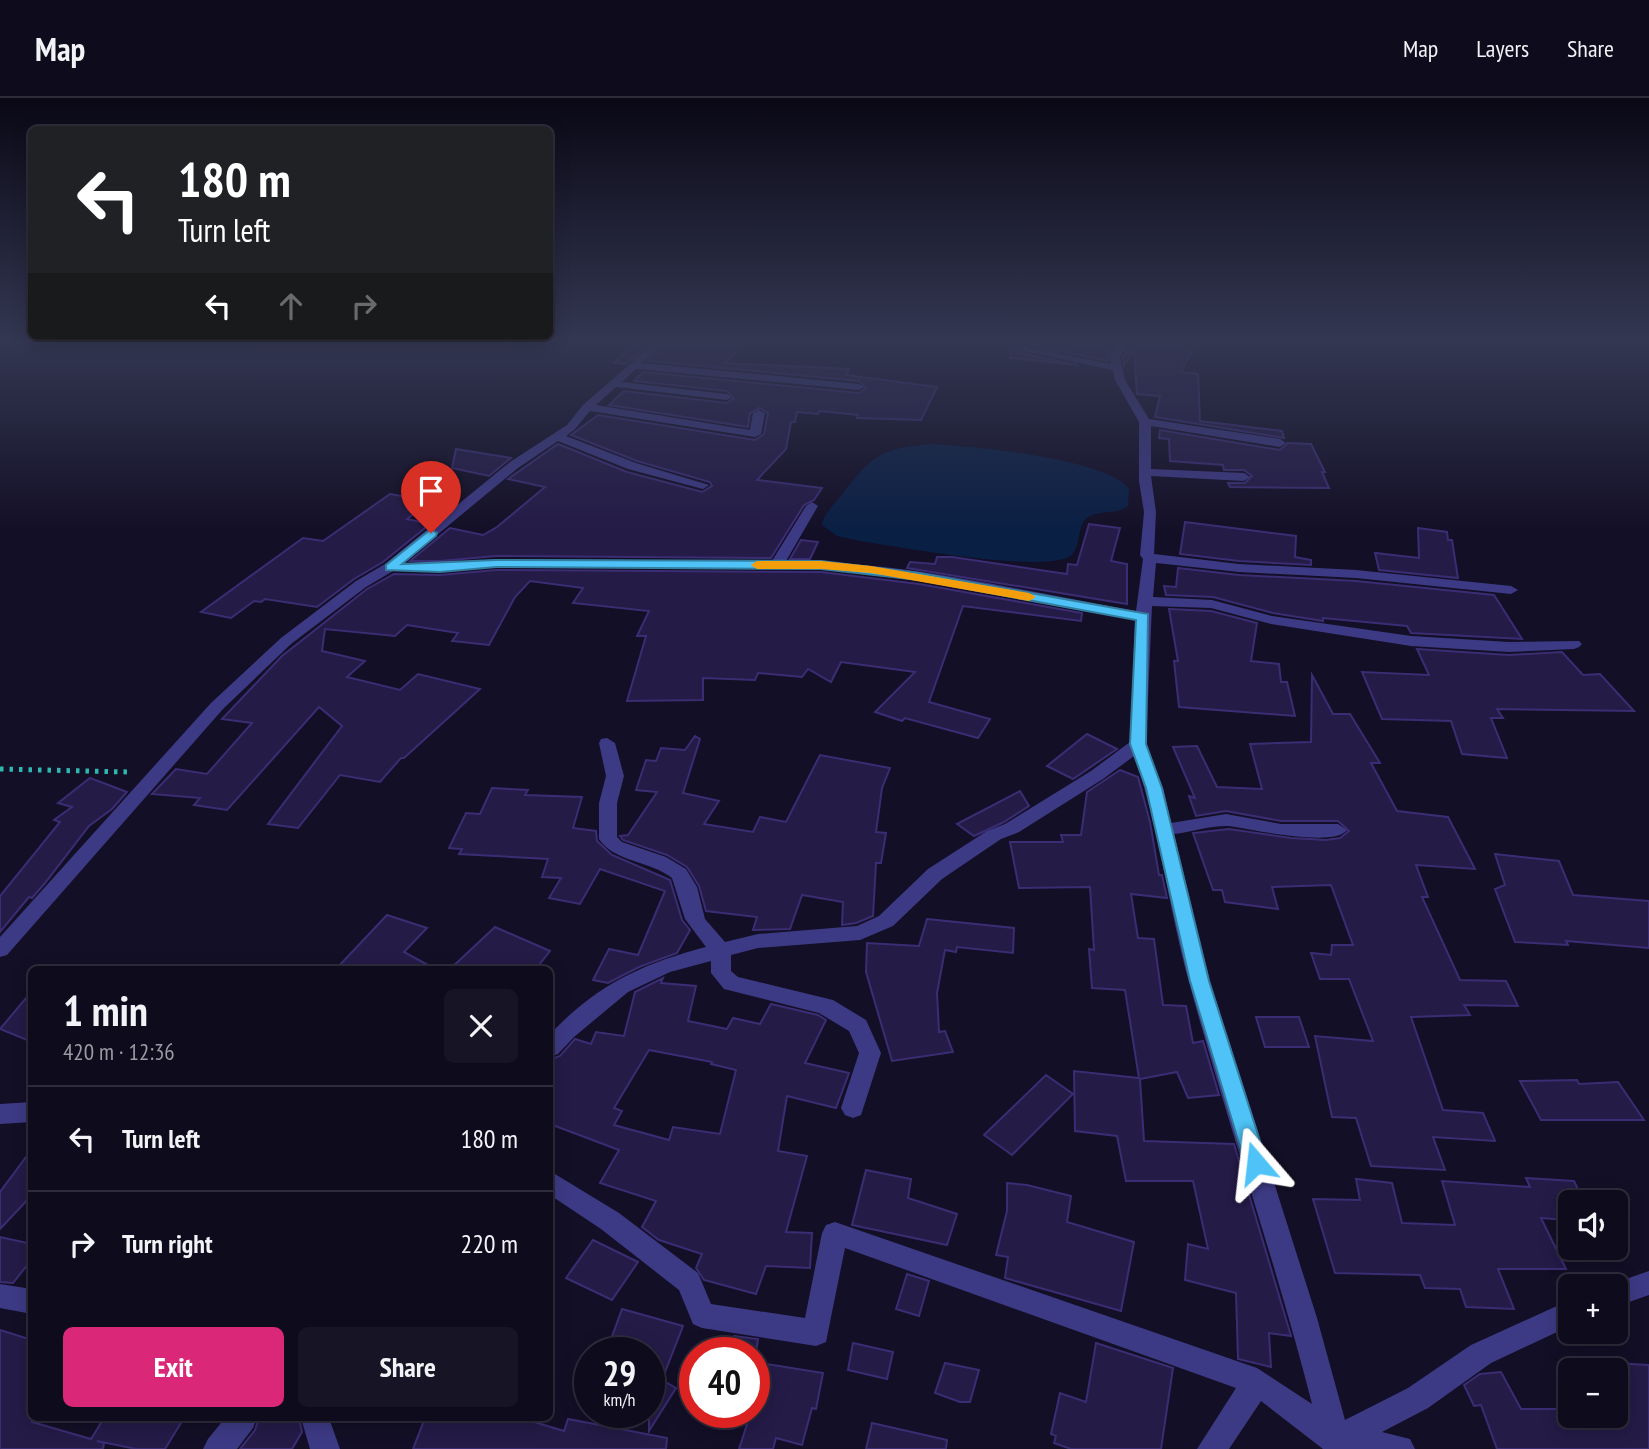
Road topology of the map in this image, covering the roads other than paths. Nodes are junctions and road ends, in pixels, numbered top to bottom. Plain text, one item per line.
1 (1136, 406) edge
2 (587, 407) joint
3 (759, 413) dead end
4 (1145, 422) junction
5 (556, 436) junction
6 (1280, 443) dead end
7 (1144, 472) junction
8 (1244, 477) dead end
9 (703, 485) dead end
10 (812, 506) dead end
11 (1150, 558) junction
12 (777, 564) junction
13 (390, 567) junction
14 (1511, 590) dead end
15 (1145, 609) junction
16 (1574, 644) dead end
17 (607, 743) dead end
18 (1138, 744) junction
19 (1163, 830) junction
20 (1338, 830) dead end
21 (0, 950) edge
22 (721, 951) junction
23 (553, 1045) edge
24 (853, 1108) dead end
25 (28, 1112) edge
26 (0, 1114) edge
27 (553, 1184) edge
28 (1649, 1283) edge
29 (1628, 1290) edge
30 (0, 1296) edge
31 (28, 1302) edge
32 (1558, 1317) edge
33 (1257, 1382) junction
34 (241, 1421) edge
35 (317, 1421) edge
36 (1337, 1444) edge
37 (218, 1449) edge
38 (325, 1449) edge
39 (1212, 1449) edge
40 (1399, 1449) edge

1 - 4 street
2 - 3 street
2 - 5 street
4 - 6 street
4 - 7 street
5 - 9 street
5 - 13 street
7 - 8 street
7 - 11 street
10 - 12 street
11 - 14 street
11 - 15 street
12 - 13 street
12 - 15 street
13 - 21 street
15 - 16 street
15 - 18 street
17 - 22 street
18 - 19 street
18 - 22 street
19 - 20 street
19 - 36 street
22 - 23 street
22 - 24 street
25 - 26 street
27 - 33 street
28 - 29 street
30 - 31 street
32 - 36 street
33 - 36 street
33 - 39 street
34 - 37 street
35 - 38 street
36 - 40 street

